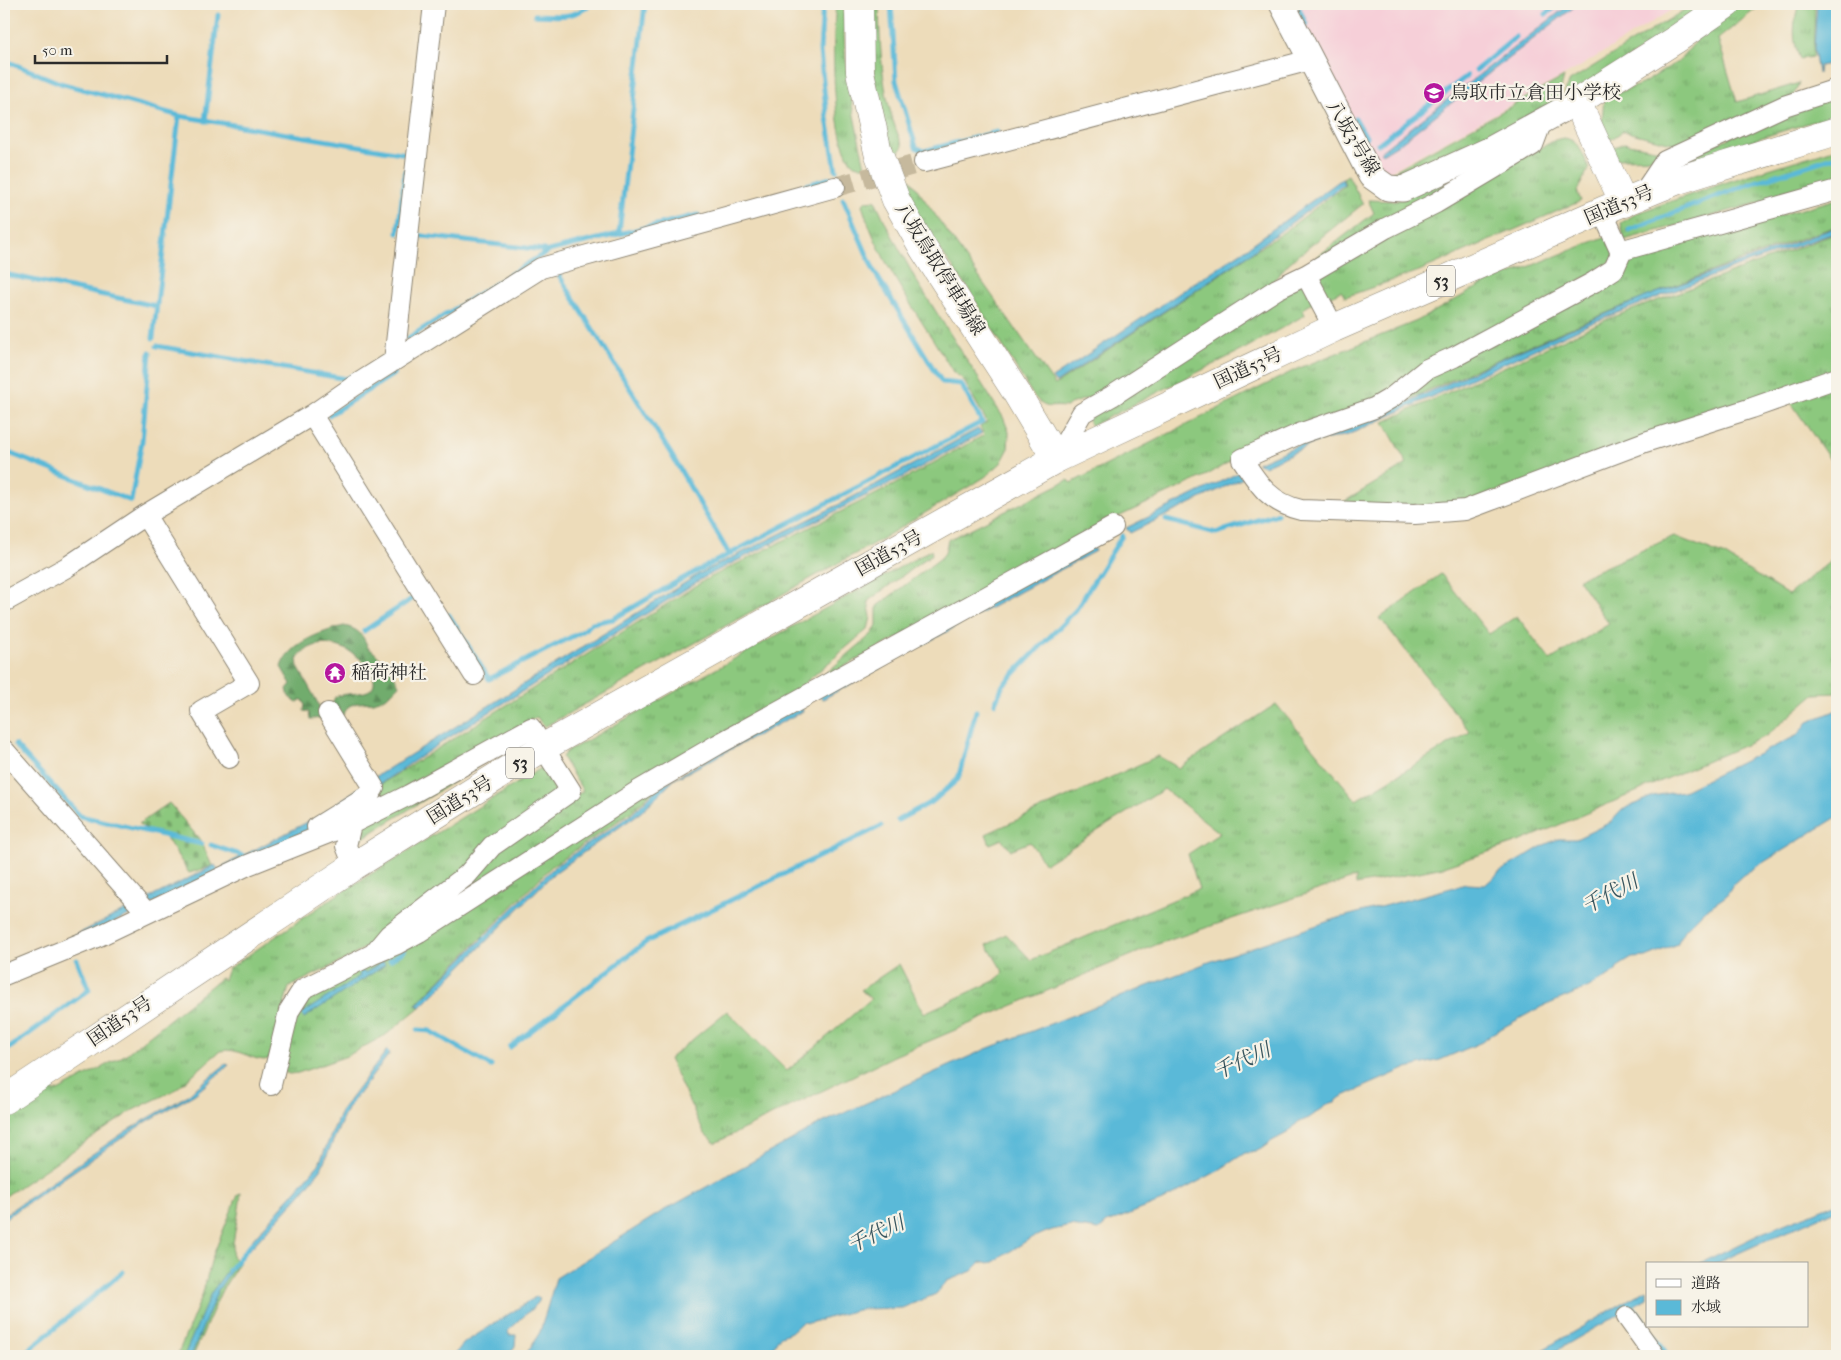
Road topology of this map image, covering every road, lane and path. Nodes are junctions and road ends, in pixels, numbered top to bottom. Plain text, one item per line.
1 (434, 4) edge
2 (859, 4) edge
3 (1282, 4) edge
4 (1727, 4) edge
5 (1310, 60) junction
6 (1837, 89) edge
7 (1577, 102) junction
8 (1542, 121) junction
9 (1837, 131) edge
10 (924, 162) tunnel mouth
11 (835, 187) tunnel mouth
12 (1837, 190) edge
13 (1623, 203) junction
14 (1620, 251) junction
15 (1306, 275) junction
16 (1334, 328) junction
17 (394, 361) junction
18 (1837, 378) edge
19 (312, 415) junction
20 (1056, 459) junction
21 (146, 515) junction
22 (1113, 527) dead end
23 (4, 602) edge
24 (474, 676) dead end
25 (328, 713) dead end
26 (544, 747) junction
27 (4, 750) edge
28 (229, 758) dead end
29 (351, 824) junction
30 (264, 859) junction
31 (354, 866) junction
32 (147, 913) junction
33 (373, 954) junction
34 (4, 974) edge
35 (271, 1085) dead end
36 (4, 1100) edge
37 (1627, 1317) dead end
38 (1655, 1356) edge

1 - 17 street
2 - 20 main road, 八坂鳥取停車場線
3 - 5 street, 八坂3号線
4 - 7 main road
5 - 8 street, 八坂3号線
5 - 10 street
6 - 13 street
7 - 8 street, 八坂3号線
7 - 13 main road
8 - 15 street
9 - 13 main road, 国道53号 / 53
11 - 17 street
12 - 14 street
13 - 14 street
13 - 16 main road, 国道53号 / 53
14 - 18 street
15 - 16 street
15 - 20 street
16 - 20 main road, 国道53号 / 53
17 - 19 street
19 - 21 street
19 - 24 street
20 - 26 main road, 国道53号 / 53
21 - 23 street
21 - 28 street
22 - 33 street
25 - 30 street
26 - 29 street
26 - 31 main road, 国道53号 / 53
26 - 33 street
27 - 32 street
29 - 30 street
29 - 31 street
30 - 32 street
31 - 36 main road, 国道53号 / 53
32 - 34 street
33 - 35 street
37 - 38 street

